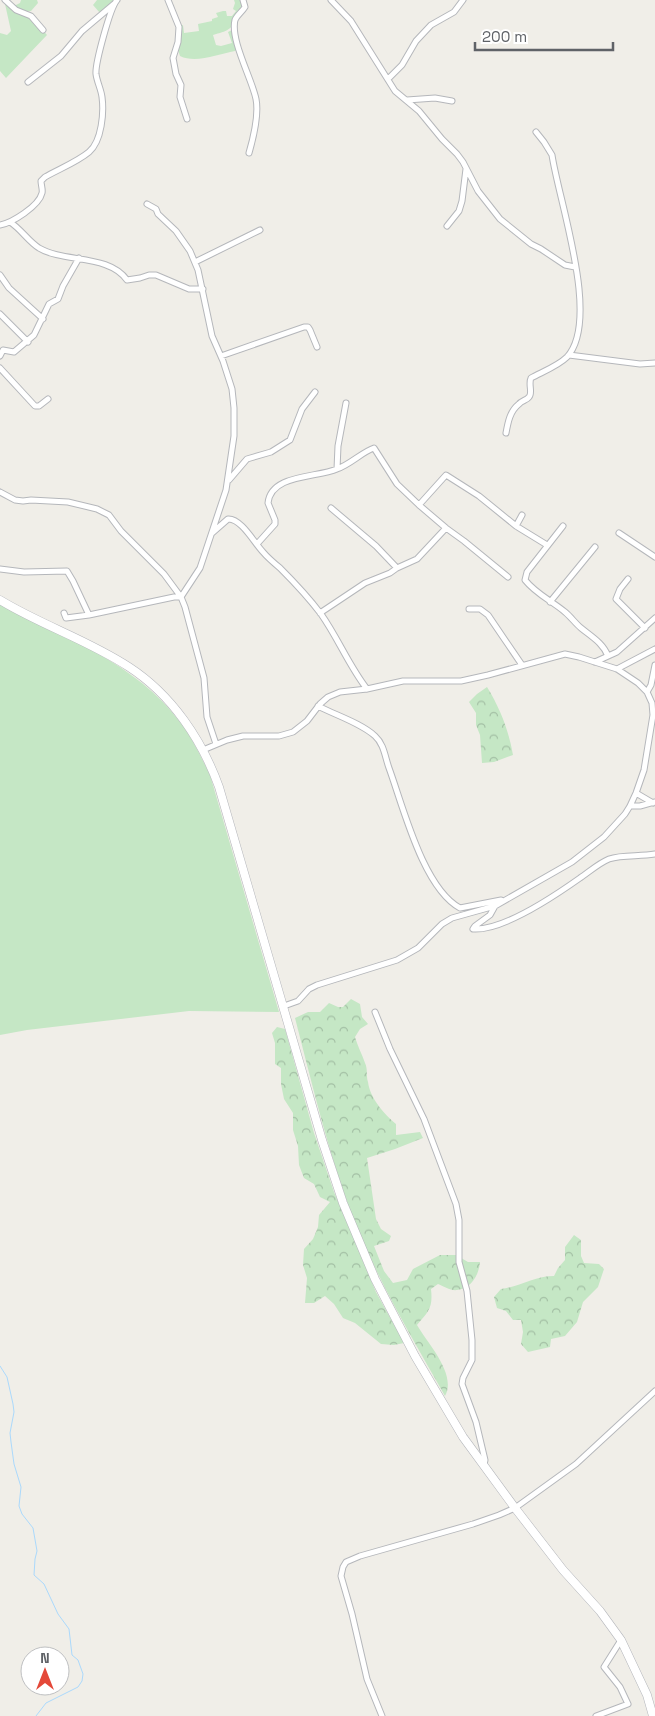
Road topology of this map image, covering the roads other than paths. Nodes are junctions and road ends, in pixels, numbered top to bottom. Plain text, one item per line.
1 (5, 0) edge
2 (168, 0) edge
3 (243, 0) edge
4 (331, 0) edge
5 (463, 0) edge
6 (115, 2) edge
7 (43, 30) dead end
8 (388, 79) junction
9 (28, 82) dead end
10 (406, 100) junction
11 (452, 100) dead end
12 (187, 119) dead end
13 (536, 132) dead end
14 (249, 153) dead end
15 (466, 169) junction
16 (147, 204) dead end
17 (10, 222) junction
18 (0, 225) edge
19 (447, 226) dead end
20 (260, 230) dead end
21 (79, 258) junction
22 (195, 262) junction
23 (575, 267) junction
24 (0, 275) edge
25 (203, 288) junction
26 (0, 314) edge
27 (43, 319) junction
28 (28, 342) junction
29 (317, 347) dead end
30 (569, 355) junction
31 (0, 356) edge
32 (221, 356) junction
33 (655, 363) edge
34 (0, 368) edge
35 (315, 392) dead end
36 (48, 399) dead end
37 (346, 403) dead end
38 (506, 433) dead end
39 (337, 470) junction
40 (228, 480) junction
41 (0, 492) edge
42 (419, 505) junction
43 (332, 508) dead end
44 (522, 515) dead end
45 (516, 526) junction
46 (563, 526) dead end
47 (446, 528) junction
48 (619, 533) dead end
49 (212, 534) junction
50 (257, 544) junction
51 (547, 545) junction
52 (594, 547) dead end
53 (655, 557) edge
54 (397, 568) junction
55 (0, 570) edge
56 (508, 577) dead end
57 (628, 579) dead end
58 (181, 597) junction
59 (0, 600) edge
60 (550, 602) junction
61 (469, 609) dead end
62 (64, 613) dead end
63 (320, 613) junction
64 (89, 615) junction
65 (655, 618) edge
66 (644, 628) junction
67 (655, 649) edge
68 (608, 656) junction
69 (594, 662) junction
70 (522, 665) junction
71 (655, 665) edge
72 (617, 669) junction
73 (367, 689) junction
74 (647, 692) junction
75 (318, 706) junction
76 (650, 740) junction
77 (216, 744) junction
78 (655, 745) edge
79 (203, 750) junction
80 (636, 793) junction
81 (654, 803) edge
82 (630, 806) junction
83 (654, 854) edge
84 (506, 899) junction
85 (495, 906) junction
86 (284, 1006) junction
87 (374, 1012) dead end
88 (655, 1391) edge
89 (484, 1465) junction
90 (515, 1508) junction
91 (621, 1640) junction
92 (382, 1716) edge
93 (596, 1716) edge
94 (653, 1716) edge

1 - 7 street
2 - 12 street
3 - 14 street
4 - 8 street
5 - 8 street
6 - 9 street
6 - 17 street
8 - 10 street
10 - 11 street
10 - 15 street
13 - 23 street
15 - 19 street
15 - 23 street
16 - 22 street
17 - 18 street
17 - 21 street
20 - 22 street
21 - 25 street
21 - 27 street
22 - 25 street
23 - 30 street
24 - 27 street
25 - 32 street
26 - 28 street
27 - 28 street
28 - 31 street
29 - 32 street
30 - 33 street
30 - 38 street
32 - 40 street
34 - 36 street
35 - 40 street
37 - 39 street
39 - 42 street
39 - 50 street
40 - 49 street
41 - 58 street
42 - 45 street
42 - 47 street
43 - 54 street
44 - 45 street
45 - 51 street
46 - 51 street
47 - 54 street
47 - 56 street
48 - 53 street
49 - 50 street
49 - 58 street
50 - 63 street
51 - 60 street
52 - 60 street
54 - 63 street
55 - 64 street
57 - 66 street
58 - 64 street
58 - 77 street
59 - 79 street
60 - 68 street
61 - 70 street
62 - 64 street
63 - 73 street
65 - 66 street
66 - 68 street
67 - 72 street
68 - 69 street
69 - 70 street
69 - 72 street
70 - 73 street
71 - 74 street
72 - 74 street
73 - 75 street
74 - 76 street
75 - 77 street
75 - 84 street
76 - 78 street
76 - 80 street
77 - 79 street
79 - 86 street
80 - 81 street
80 - 82 street
81 - 82 street
82 - 84 street
83 - 85 street
84 - 85 street
85 - 86 street
86 - 89 street
87 - 89 street
88 - 90 street
89 - 90 street
90 - 91 street
90 - 92 street
91 - 93 street
91 - 94 street

